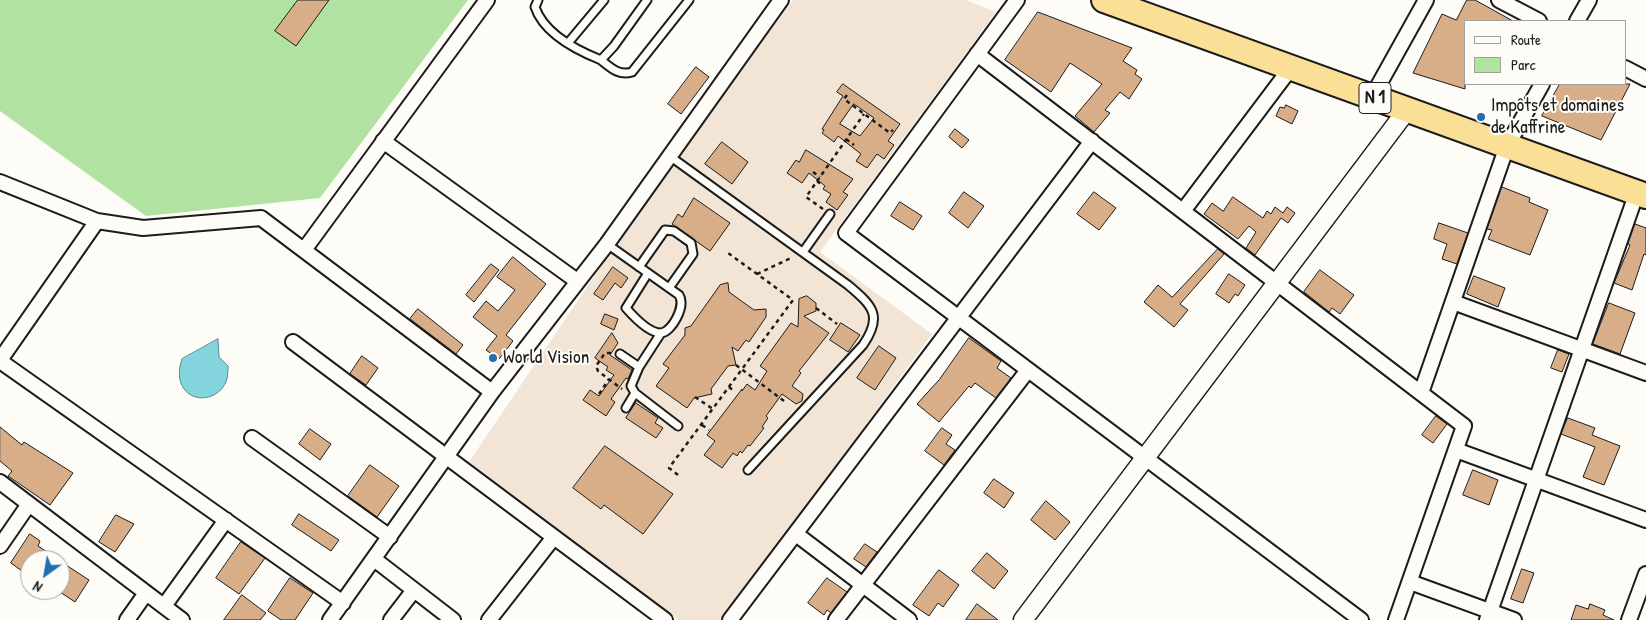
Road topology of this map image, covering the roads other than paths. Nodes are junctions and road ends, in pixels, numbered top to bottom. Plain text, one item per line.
1 (487, 0) edge
2 (538, 0) edge
3 (604, 0) edge
4 (647, 0) edge
5 (689, 0) edge
6 (781, 0) edge
7 (1017, 0) edge
8 (1104, 0) edge
9 (1426, 0) edge
10 (1499, 0) edge
11 (1589, 0) edge
12 (1537, 20) edge
13 (1578, 20) edge
14 (568, 44) junction
15 (977, 54) junction
16 (600, 60) junction
17 (1290, 69) junction
18 (1626, 69) edge
19 (1646, 79) edge
20 (1541, 85) edge
21 (1372, 97) junction
22 (1408, 110) junction
23 (383, 141) junction
24 (1092, 141) junction
25 (1507, 146) junction
26 (671, 157) junction
27 (0, 182) edge
28 (1641, 194) edge
29 (1183, 211) junction
30 (830, 214) road end
31 (98, 221) junction
32 (607, 244) junction
33 (304, 250) junction
34 (803, 252) junction
35 (639, 267) junction
36 (648, 273) junction
37 (577, 281) junction
38 (1277, 283) junction
39 (669, 288) junction
40 (1452, 302) junction
41 (959, 318) junction
42 (660, 333) junction
43 (293, 342) dead end
44 (1582, 350) junction
45 (620, 354) road end
46 (0, 361) edge
47 (639, 367) junction
48 (1028, 370) junction
49 (1646, 373) edge
50 (492, 392) junction
51 (1421, 393) junction
52 (634, 395) junction
53 (626, 408) dead end
54 (678, 426) dead end
55 (252, 438) dead end
56 (1456, 450) junction
57 (446, 457) junction
58 (1146, 458) junction
59 (748, 470) dead end
60 (1536, 480) junction
61 (0, 482) edge
62 (29, 504) junction
63 (226, 520) junction
64 (1646, 520) edge
65 (796, 534) junction
66 (390, 537) junction
67 (554, 537) junction
68 (0, 546) edge
69 (374, 559) junction
70 (1646, 574) edge
71 (1410, 582) junction
72 (863, 585) junction
73 (414, 590) junction
74 (146, 593) junction
75 (342, 603) junction
76 (164, 606) junction
77 (1489, 616) edge
78 (662, 619) edge
79 (127, 620) edge
80 (182, 620) edge
81 (330, 620) edge
82 (391, 620) edge
83 (452, 620) edge
84 (489, 620) edge
85 (730, 620) edge
86 (836, 620) edge
87 (910, 620) edge
88 (1023, 620) edge
89 (1361, 620) edge
90 (1396, 620) edge
91 (1514, 620) edge
92 (1630, 620) edge

1 - 23 street
2 - 14 lane
3 - 14 lane
4 - 16 lane
5 - 16 lane
6 - 26 street
7 - 15 street
8 - 17 highway, N 1
9 - 21 street
10 - 12 street
11 - 13 street
14 - 16 lane
15 - 24 street
15 - 41 street
17 - 21 highway, N 1
17 - 29 street
18 - 19 street
20 - 25 street
21 - 22 highway, N 1
22 - 25 highway, N 1
22 - 38 street
23 - 33 street
23 - 37 street
24 - 29 street
24 - 41 street
25 - 28 highway, N 1
25 - 40 street
26 - 32 street
26 - 34 lane
27 - 31 street
28 - 44 street
29 - 38 street
30 - 34 lane
31 - 33 street
31 - 46 street
32 - 35 lane
32 - 37 street
33 - 50 street
34 - 59 lane
35 - 36 lane
35 - 39 lane
36 - 39 lane
36 - 42 lane
37 - 50 street
38 - 51 street
38 - 58 street
39 - 42 lane
40 - 44 street
40 - 51 street
41 - 48 street
41 - 65 street
42 - 47 lane
43 - 57 street
44 - 49 street
44 - 60 street
45 - 47 lane
46 - 63 street
47 - 52 lane
48 - 58 street
48 - 72 street
50 - 57 street
51 - 56 street
52 - 53 lane
52 - 54 lane
55 - 66 street
56 - 60 street
56 - 71 street
57 - 66 street
57 - 67 street
58 - 88 street
58 - 89 street
60 - 64 street
60 - 77 street
61 - 62 street
62 - 68 street
62 - 74 street
63 - 75 street
63 - 76 street
65 - 72 street
65 - 85 street
66 - 69 street
67 - 78 street
67 - 84 street
69 - 73 street
69 - 75 street
70 - 92 street
71 - 77 street
71 - 90 street
72 - 86 street
72 - 87 street
73 - 82 street
73 - 83 street
74 - 76 street
74 - 79 street
75 - 81 street
76 - 80 street
77 - 91 street

